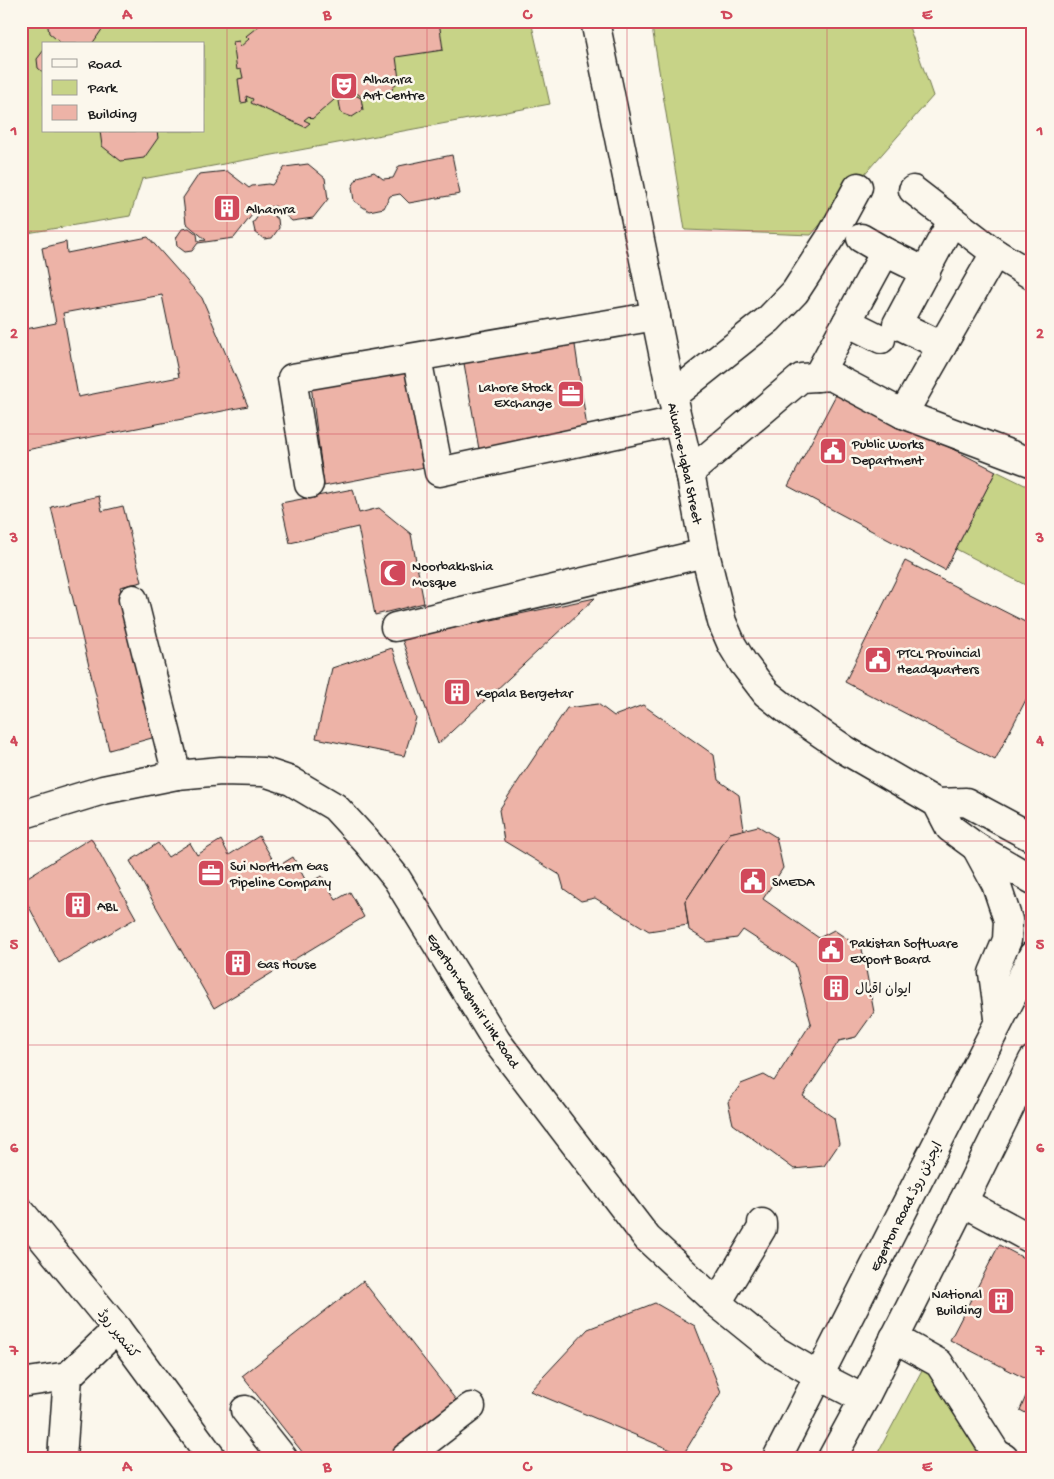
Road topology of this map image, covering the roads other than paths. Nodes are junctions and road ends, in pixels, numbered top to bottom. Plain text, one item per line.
1 (595, 21) edge
2 (858, 187) dead end
3 (912, 190) dead end
4 (952, 221) junction
5 (861, 238) dead end
6 (886, 252) junction
7 (995, 253) junction
8 (926, 272) junction
9 (1033, 276) edge
10 (656, 316) junction
11 (847, 322) junction
12 (881, 338) dead end
13 (942, 346) junction
14 (416, 358) junction
15 (817, 377) junction
16 (675, 408) junction
17 (903, 414) junction
18 (1033, 463) edge
19 (690, 472) junction
20 (310, 484) dead end
21 (705, 553) junction
22 (133, 599) dead end
23 (395, 627) dead end
24 (177, 775) junction
25 (937, 803) junction
26 (21, 815) edge
27 (1033, 838) edge
28 (976, 847) junction
29 (1033, 880) edge
30 (1033, 955) edge
31 (999, 1018) junction
32 (1030, 1073) edge
33 (963, 1202) junction
34 (21, 1212) edge
35 (762, 1223) dead end
36 (1033, 1240) edge
37 (717, 1303) junction
38 (117, 1329) junction
39 (894, 1338) junction
40 (68, 1376) junction
41 (819, 1376) junction
42 (21, 1383) edge
43 (864, 1399) junction
44 (471, 1407) dead end
45 (245, 1410) dead end
46 (62, 1458) edge
47 (212, 1458) edge
48 (283, 1458) edge
49 (405, 1458) edge
50 (777, 1458) edge
51 (832, 1458) edge
52 (1004, 1458) edge

1 - 10 main road, Aiwan-e-Iqbal Street
2 - 16 main road
3 - 4 main road
4 - 7 main road
4 - 8 main road
5 - 6 main road
6 - 8 main road
6 - 11 main road
7 - 9 main road
7 - 13 main road
8 - 13 main road
10 - 14 main road
10 - 16 main road, Aiwan-e-Iqbal Street
11 - 12 main road
11 - 15 main road
13 - 17 main road
14 - 16 main road
14 - 20 main road
15 - 17 main road
15 - 19 main road
16 - 19 main road, Aiwan-e-Iqbal Street
17 - 18 main road
19 - 21 main road, Aiwan-e-Iqbal Street
21 - 23 main road
21 - 25 main road, Aiwan-e-Iqbal Street
22 - 24 main road
24 - 26 main road, Egerton-Kashmir Link Road
24 - 37 main road, Egerton-Kashmir Link Road
25 - 27 main road
25 - 28 main road
28 - 29 main road
28 - 31 main road
30 - 31 main road, Egerton Road ایجرٹن روڈ
31 - 41 main road, Egerton Road ایجرٹن روڈ
32 - 33 main road
33 - 36 main road
33 - 39 main road
34 - 38 main road, کشمیر روڈ
35 - 37 main road
37 - 41 main road, Egerton-Kashmir Link Road
38 - 40 main road
38 - 47 main road, کشمیر روڈ
39 - 43 main road
39 - 52 main road
40 - 42 main road
40 - 46 main road
41 - 43 main road, Egerton-Kashmir Link Road
41 - 50 main road, Egerton Road ایجرٹن روڈ
43 - 51 main road
44 - 49 main road
45 - 48 main road

